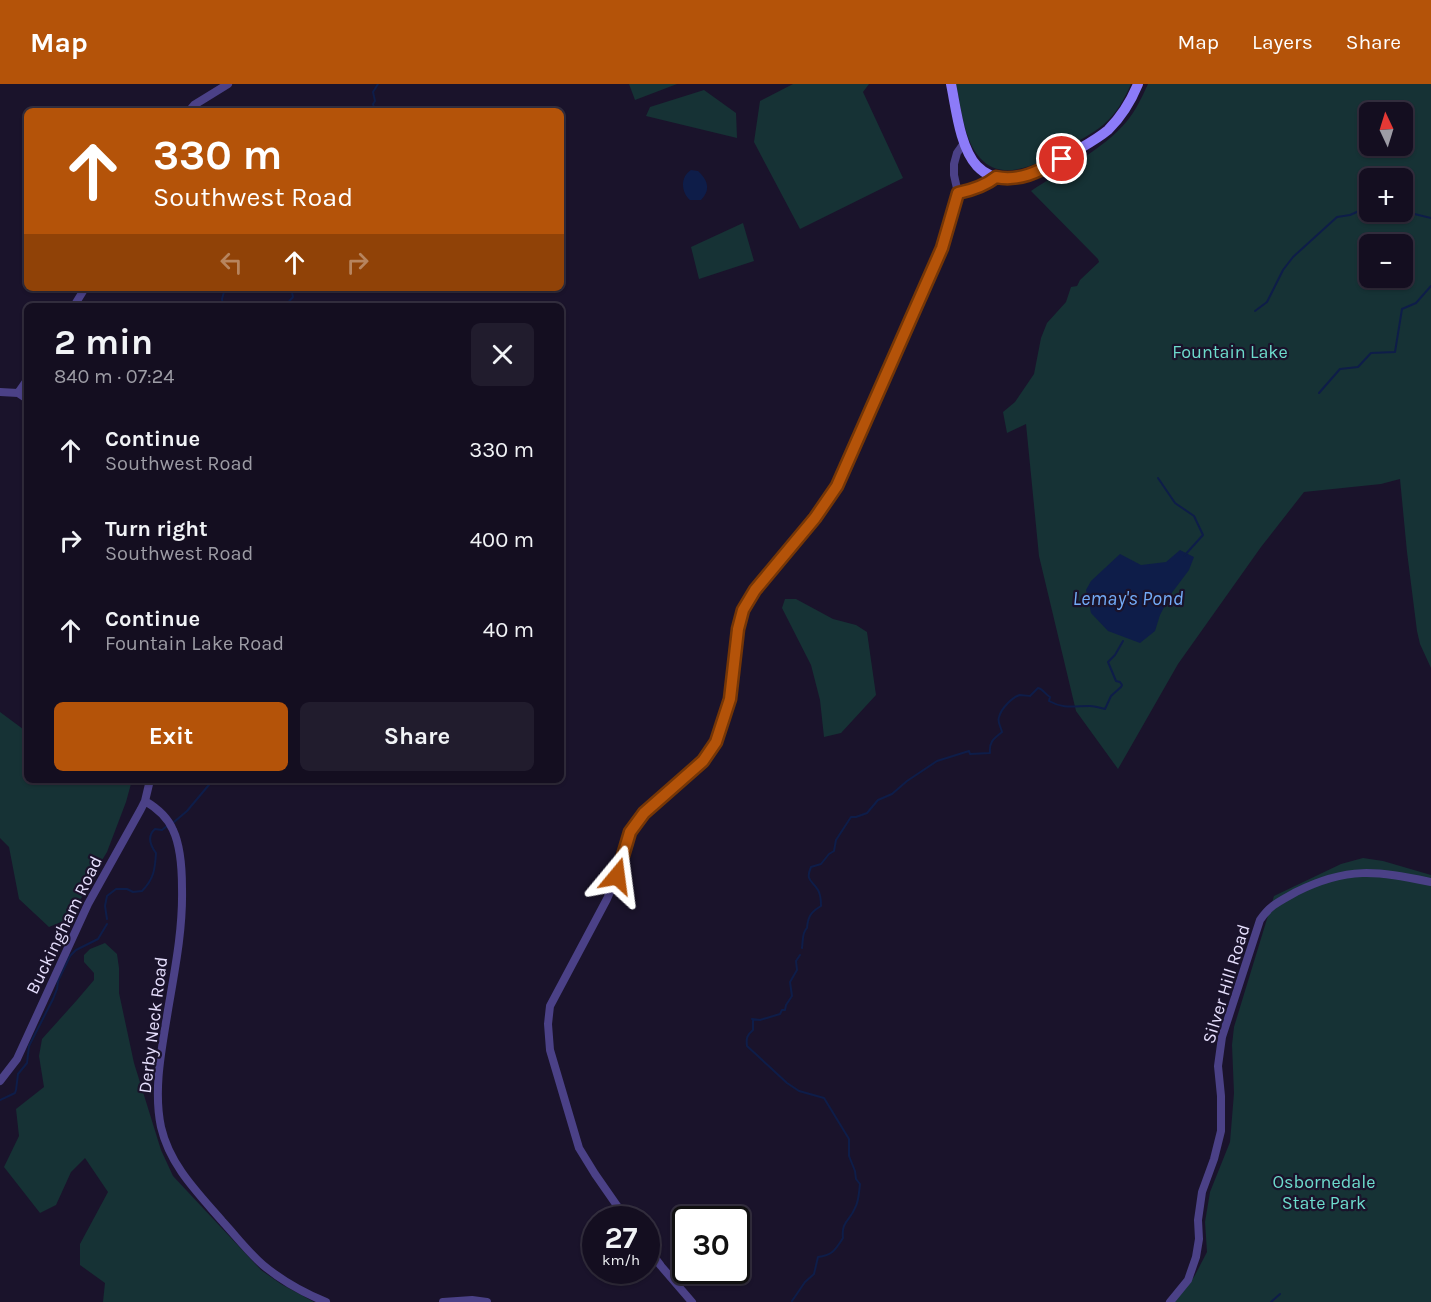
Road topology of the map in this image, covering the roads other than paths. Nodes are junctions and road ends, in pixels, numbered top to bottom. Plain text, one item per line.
1 (228, 84) edge
2 (951, 84) edge
3 (1138, 84) edge
4 (192, 108) edge
5 (964, 143) junction
6 (996, 177) junction
7 (958, 193) junction
8 (24, 384) edge
9 (0, 392) edge
10 (18, 393) junction
11 (24, 397) edge
12 (149, 783) edge
13 (145, 801) junction
14 (1431, 882) edge
15 (0, 1081) edge
16 (617, 1206) edge
17 (660, 1266) edge
18 (326, 1302) edge
19 (443, 1302) edge
20 (487, 1302) edge
21 (692, 1302) edge
22 (1170, 1302) edge

1 - 4 street
2 - 5 main road
3 - 6 main road
5 - 6 main road
5 - 7 street
6 - 7 street
7 - 16 street
8 - 10 street
9 - 10 street
10 - 11 street
12 - 13 street, Buckingham Road
13 - 15 street, Buckingham Road
13 - 18 street, Derby Neck Road
14 - 22 street, Silver Hill Road
17 - 21 street
19 - 20 street

